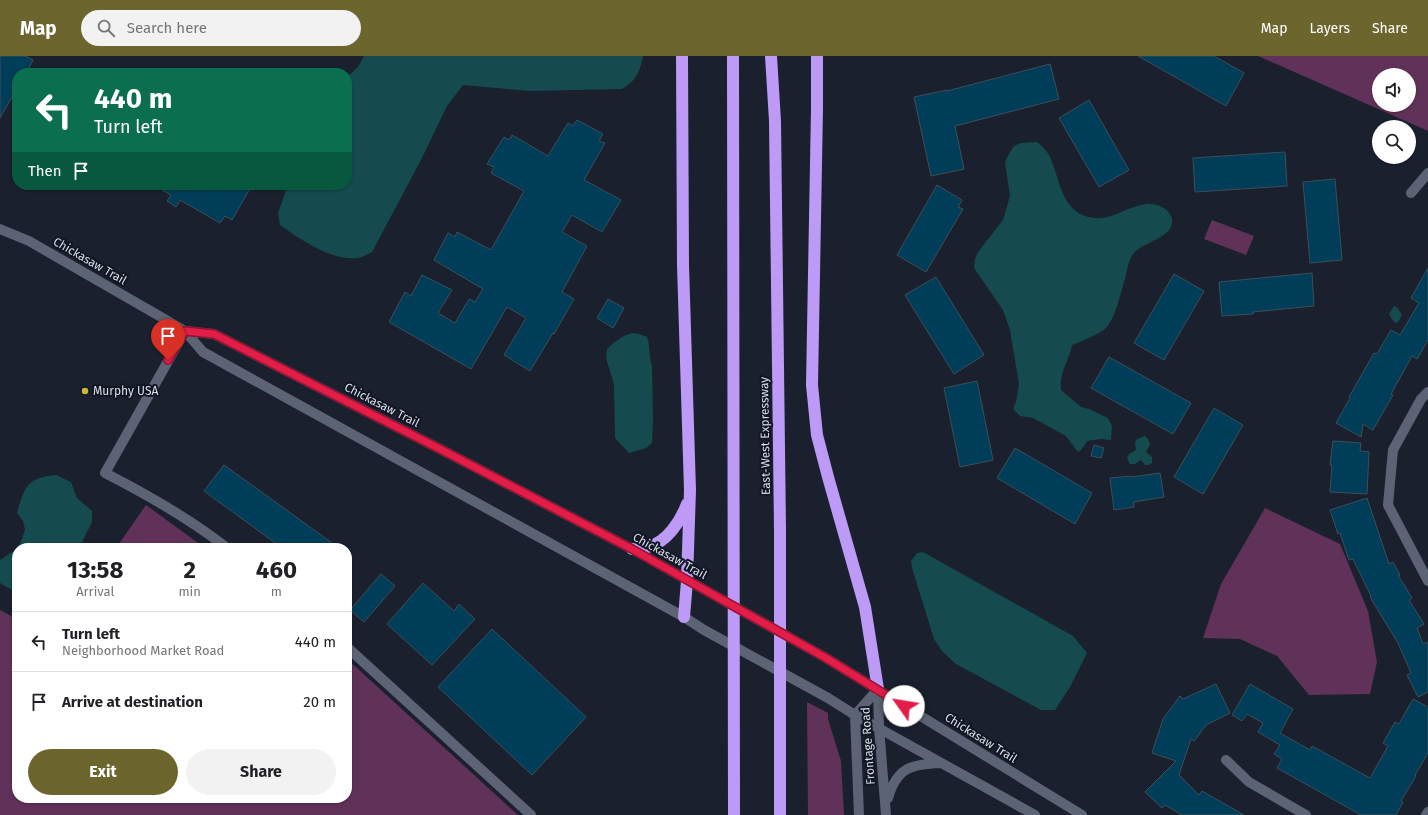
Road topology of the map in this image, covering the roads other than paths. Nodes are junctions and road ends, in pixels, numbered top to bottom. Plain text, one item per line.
1 (682, 56) edge
2 (733, 56) edge
3 (771, 56) edge
4 (817, 56) edge
5 (1428, 173) edge
6 (1411, 193) dead end
7 (0, 229) edge
8 (185, 331) junction
9 (1428, 392) edge
10 (690, 498) junction
11 (220, 543) edge
12 (632, 549) junction
13 (1425, 567) edge
14 (687, 581) junction
15 (1428, 581) edge
16 (684, 617) junction
17 (352, 652) edge
18 (878, 689) junction
19 (855, 715) junction
20 (879, 727) junction
21 (1226, 760) dead end
22 (942, 763) junction
23 (886, 804) junction
24 (1428, 812) edge
25 (530, 815) edge
26 (734, 815) edge
27 (780, 815) edge
28 (859, 815) edge
29 (886, 815) edge
30 (1035, 815) edge
31 (1082, 815) edge
32 (1306, 815) edge
33 (1426, 815) edge

1 - 10 highway
2 - 26 highway
3 - 27 highway, East-West Expressway
4 - 18 highway
5 - 6 street
7 - 8 street, Chickasaw Trail
8 - 11 street
8 - 12 street, Chickasaw Trail
8 - 16 street, Chickasaw Trail
9 - 13 street
10 - 12 highway
10 - 14 highway
12 - 14 street, Chickasaw Trail
13 - 15 street
14 - 16 highway
14 - 18 street, Chickasaw Trail
16 - 19 street, Chickasaw Trail
17 - 25 street
18 - 19 street, Frontage Road
18 - 20 street, Frontage Road
18 - 31 street, Chickasaw Trail
19 - 20 street, Chickasaw Trail
19 - 28 street, Frontage Road
20 - 22 street, Chickasaw Trail
20 - 23 street, Frontage Road
21 - 32 street
22 - 23 street
22 - 30 street, Chickasaw Trail
23 - 29 street, Frontage Road
24 - 33 street

